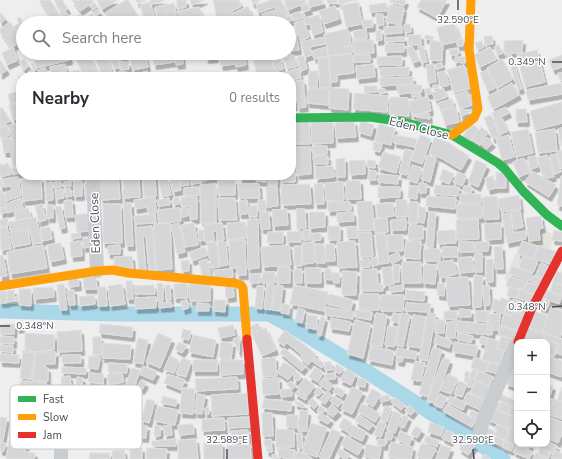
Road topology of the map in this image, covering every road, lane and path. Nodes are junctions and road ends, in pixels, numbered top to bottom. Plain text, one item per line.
1 (471, 0) edge
2 (296, 118) edge
3 (452, 135) junction
4 (93, 180) edge
5 (562, 226) edge
6 (562, 251) edge
7 (97, 271) junction
8 (0, 286) edge
9 (519, 339) edge
10 (514, 350) edge
11 (480, 430) dead end
12 (258, 459) edge

1 - 3 street
2 - 3 street, Eden Close
3 - 5 street, Eden Close
4 - 7 street, Eden Close
6 - 9 street
7 - 8 street
7 - 12 street
10 - 11 street

